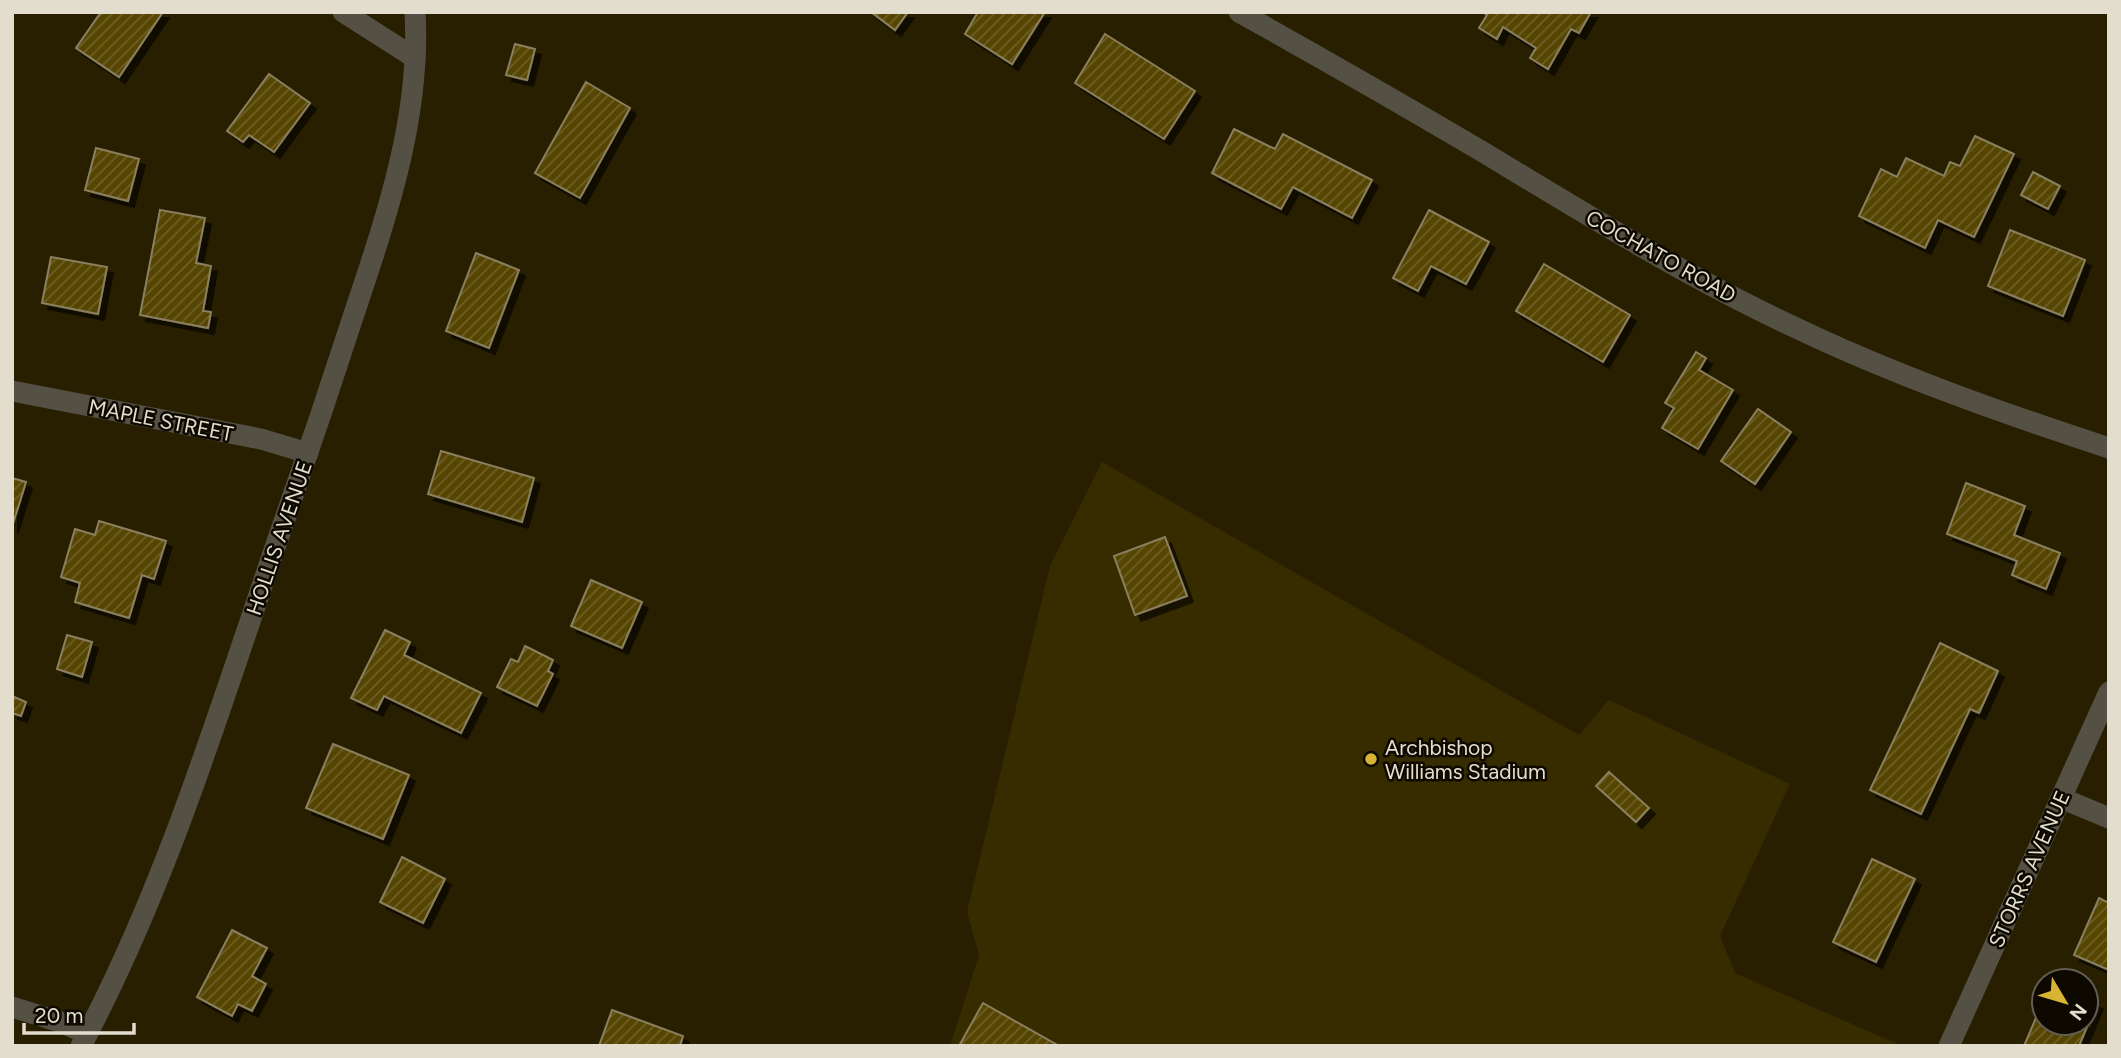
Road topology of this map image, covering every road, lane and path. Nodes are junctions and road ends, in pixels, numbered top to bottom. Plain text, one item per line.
1 (343, 12) edge
2 (415, 12) edge
3 (1239, 12) edge
4 (415, 58) junction
5 (12, 391) edge
6 (2109, 448) edge
7 (308, 453) junction
8 (2109, 692) edge
9 (2061, 798) junction
10 (2109, 818) edge
11 (12, 1007) edge
12 (84, 1040) edge
13 (1949, 1046) edge

1 - 4 street
2 - 4 street, HOLLIS AVENUE
3 - 6 street, COCHATO ROAD
4 - 7 street, HOLLIS AVENUE
5 - 7 street, MAPLE STREET
7 - 12 street, HOLLIS AVENUE
8 - 9 street, STORRS AVENUE
9 - 10 street
9 - 13 street, STORRS AVENUE
11 - 12 street

